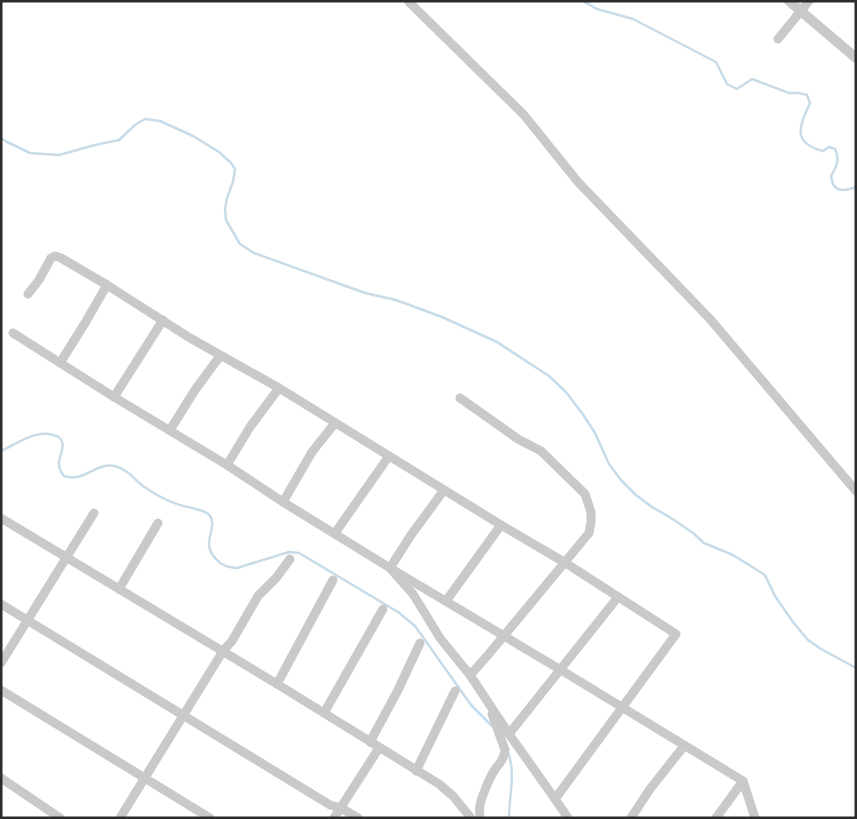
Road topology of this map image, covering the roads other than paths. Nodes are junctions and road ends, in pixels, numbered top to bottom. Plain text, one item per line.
1 (789, 1) edge
2 (809, 1) edge
3 (409, 2) edge
4 (801, 12) junction
5 (778, 39) dead end
6 (856, 58) edge
7 (106, 285) junction
8 (28, 294) dead end
9 (163, 320) junction
10 (13, 334) dead end
11 (220, 356) junction
12 (60, 363) junction
13 (279, 388) junction
14 (114, 397) junction
15 (460, 398) dead end
16 (335, 423) junction
17 (170, 430) junction
18 (389, 456) junction
19 (227, 465) junction
20 (444, 490) junction
21 (856, 490) edge
22 (283, 502) junction
23 (94, 513) dead end
24 (1, 518) edge
25 (158, 523) dead end
26 (501, 525) junction
27 (335, 534) junction
28 (67, 557) junction
29 (290, 559) dead end
30 (564, 562) junction
31 (390, 568) junction
32 (333, 580) dead end
33 (119, 589) junction
34 (618, 596) junction
35 (446, 600) junction
36 (1, 604) edge
37 (383, 609) dead end
38 (28, 620) junction
39 (504, 636) junction
40 (420, 643) dead end
41 (223, 651) junction
42 (1, 663) edge
43 (561, 670) junction
44 (470, 675) junction
45 (277, 684) junction
46 (1, 690) edge
47 (455, 691) dead end
48 (487, 700) junction
49 (622, 707) junction
50 (324, 713) junction
51 (183, 715) junction
52 (510, 734) junction
53 (370, 742) junction
54 (684, 746) junction
55 (379, 748) junction
56 (416, 770) junction
57 (145, 777) junction
58 (1, 778) edge
59 (743, 781) junction
60 (555, 799) junction
61 (341, 808) junction
62 (60, 818) edge
63 (120, 818) edge
64 (210, 818) edge
65 (334, 818) edge
66 (358, 818) edge
67 (471, 818) edge
68 (480, 818) edge
69 (568, 818) edge
70 (631, 818) edge
71 (716, 818) edge
72 (755, 818) edge

1 - 4 street
2 - 4 street
3 - 21 street
4 - 5 street
4 - 6 street
7 - 8 street
7 - 9 street
7 - 12 street
9 - 11 street
9 - 14 street
10 - 12 street
11 - 13 street
11 - 17 street
12 - 14 street
13 - 16 street
13 - 19 street
14 - 17 street
15 - 30 street
16 - 18 street
16 - 22 street
17 - 19 street
18 - 20 street
18 - 27 street
19 - 22 street
20 - 26 street
20 - 31 street
22 - 27 street
23 - 28 street
24 - 28 street
25 - 33 street
26 - 30 street
26 - 35 street
27 - 31 street
28 - 33 street
28 - 38 street
29 - 41 street
30 - 34 street
30 - 39 street
31 - 35 street
31 - 44 street
32 - 45 street
33 - 41 street
34 - 43 street
34 - 49 street
35 - 39 street
36 - 38 street
37 - 50 street
38 - 42 street
38 - 51 street
39 - 43 street
39 - 44 street
40 - 53 street
41 - 45 street
41 - 51 street
43 - 49 street
43 - 52 street
44 - 48 street
45 - 50 street
46 - 57 street
47 - 56 street
48 - 52 street
48 - 68 street
49 - 54 street
49 - 60 street
50 - 53 street
51 - 57 street
51 - 61 street
52 - 60 street
53 - 55 street
54 - 59 street
54 - 70 street
55 - 56 street
55 - 61 street
56 - 67 street
57 - 63 street
57 - 64 street
58 - 62 street
59 - 71 street
59 - 72 street
60 - 69 street
61 - 65 street
61 - 66 street

